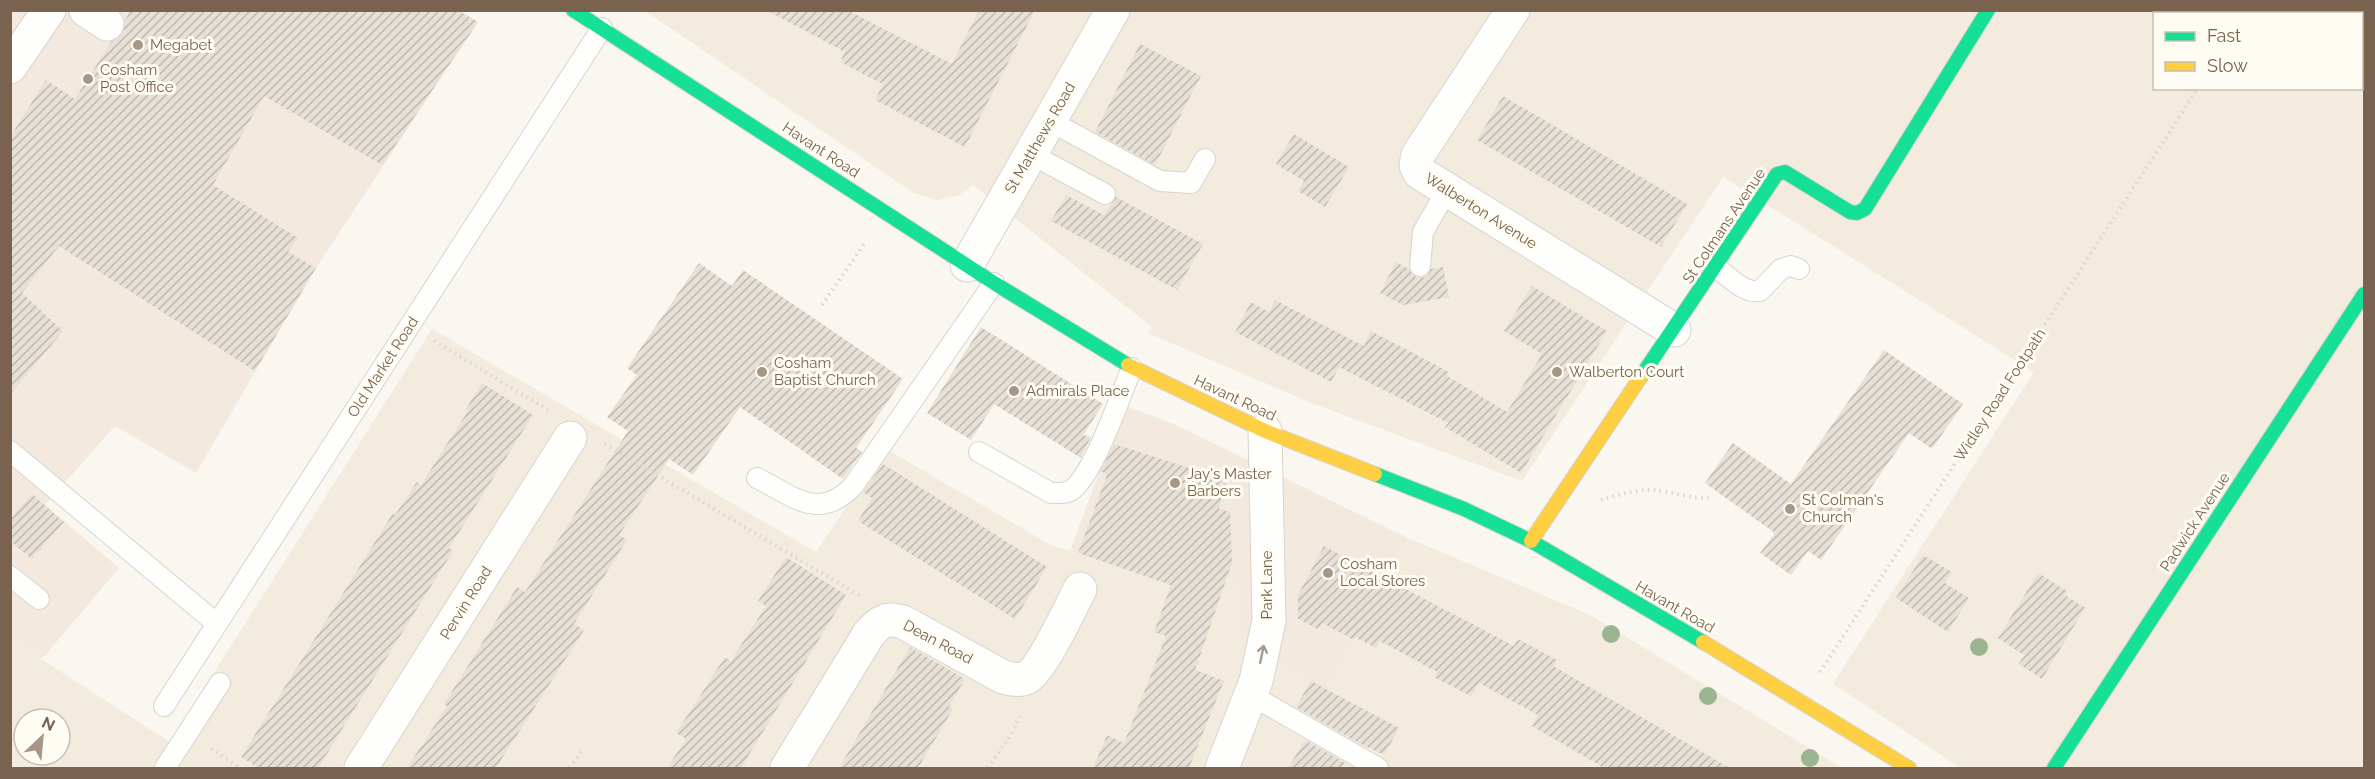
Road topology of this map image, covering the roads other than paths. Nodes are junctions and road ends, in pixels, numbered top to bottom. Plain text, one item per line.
1 (49, 10) edge
2 (573, 10) edge
3 (1113, 10) edge
4 (1513, 10) edge
5 (1988, 10) edge
6 (602, 28) junction
7 (16, 46) edge
8 (1050, 122) junction
9 (1031, 154) junction
10 (1205, 159) dead end
11 (1447, 190) junction
12 (1105, 194) dead end
13 (967, 265) junction
14 (1420, 266) dead end
15 (1716, 267) junction
16 (1799, 269) dead end
17 (994, 283) junction
18 (2364, 294) edge
19 (1674, 330) junction
20 (1132, 368) junction
21 (1265, 431) junction
22 (574, 433) road end
23 (10, 451) edge
24 (979, 452) dead end
25 (757, 478) dead end
26 (1531, 541) junction
27 (10, 576) edge
28 (1080, 589) dead end
29 (39, 599) dead end
30 (216, 623) junction
31 (220, 683) dead end
32 (1251, 695) junction
33 (164, 706) dead end
34 (165, 768) edge
35 (361, 768) edge
36 (786, 768) edge
37 (1222, 768) edge
38 (1378, 768) edge
39 (1909, 768) edge
40 (2054, 768) edge

1 - 7 street
2 - 6 street, Havant Road
3 - 8 street, St Matthews Road
4 - 11 street, Walberton Avenue
5 - 15 street, St Colmans Avenue
6 - 13 street, Havant Road
6 - 30 lane, Old Market Road
8 - 9 street, St Matthews Road
8 - 10 lane
9 - 12 lane
9 - 13 street, St Matthews Road
11 - 14 lane
11 - 19 street, Walberton Avenue
13 - 17 street, Havant Road
15 - 16 lane
15 - 19 street, St Colmans Avenue
17 - 20 street, Havant Road
17 - 25 lane
18 - 40 street, Padwick Avenue
19 - 26 street, St Colmans Avenue
20 - 21 street, Havant Road
20 - 24 lane
21 - 26 street, Havant Road
32 -> 21 street, Park Lane
22 - 35 street, Pervin Road
23 - 30 lane
26 - 39 street, Havant Road
27 - 29 lane
28 - 36 street, Dean Road
30 - 33 lane, Old Market Road
31 - 34 lane
32 - 37 street, Park Lane
32 - 38 lane

